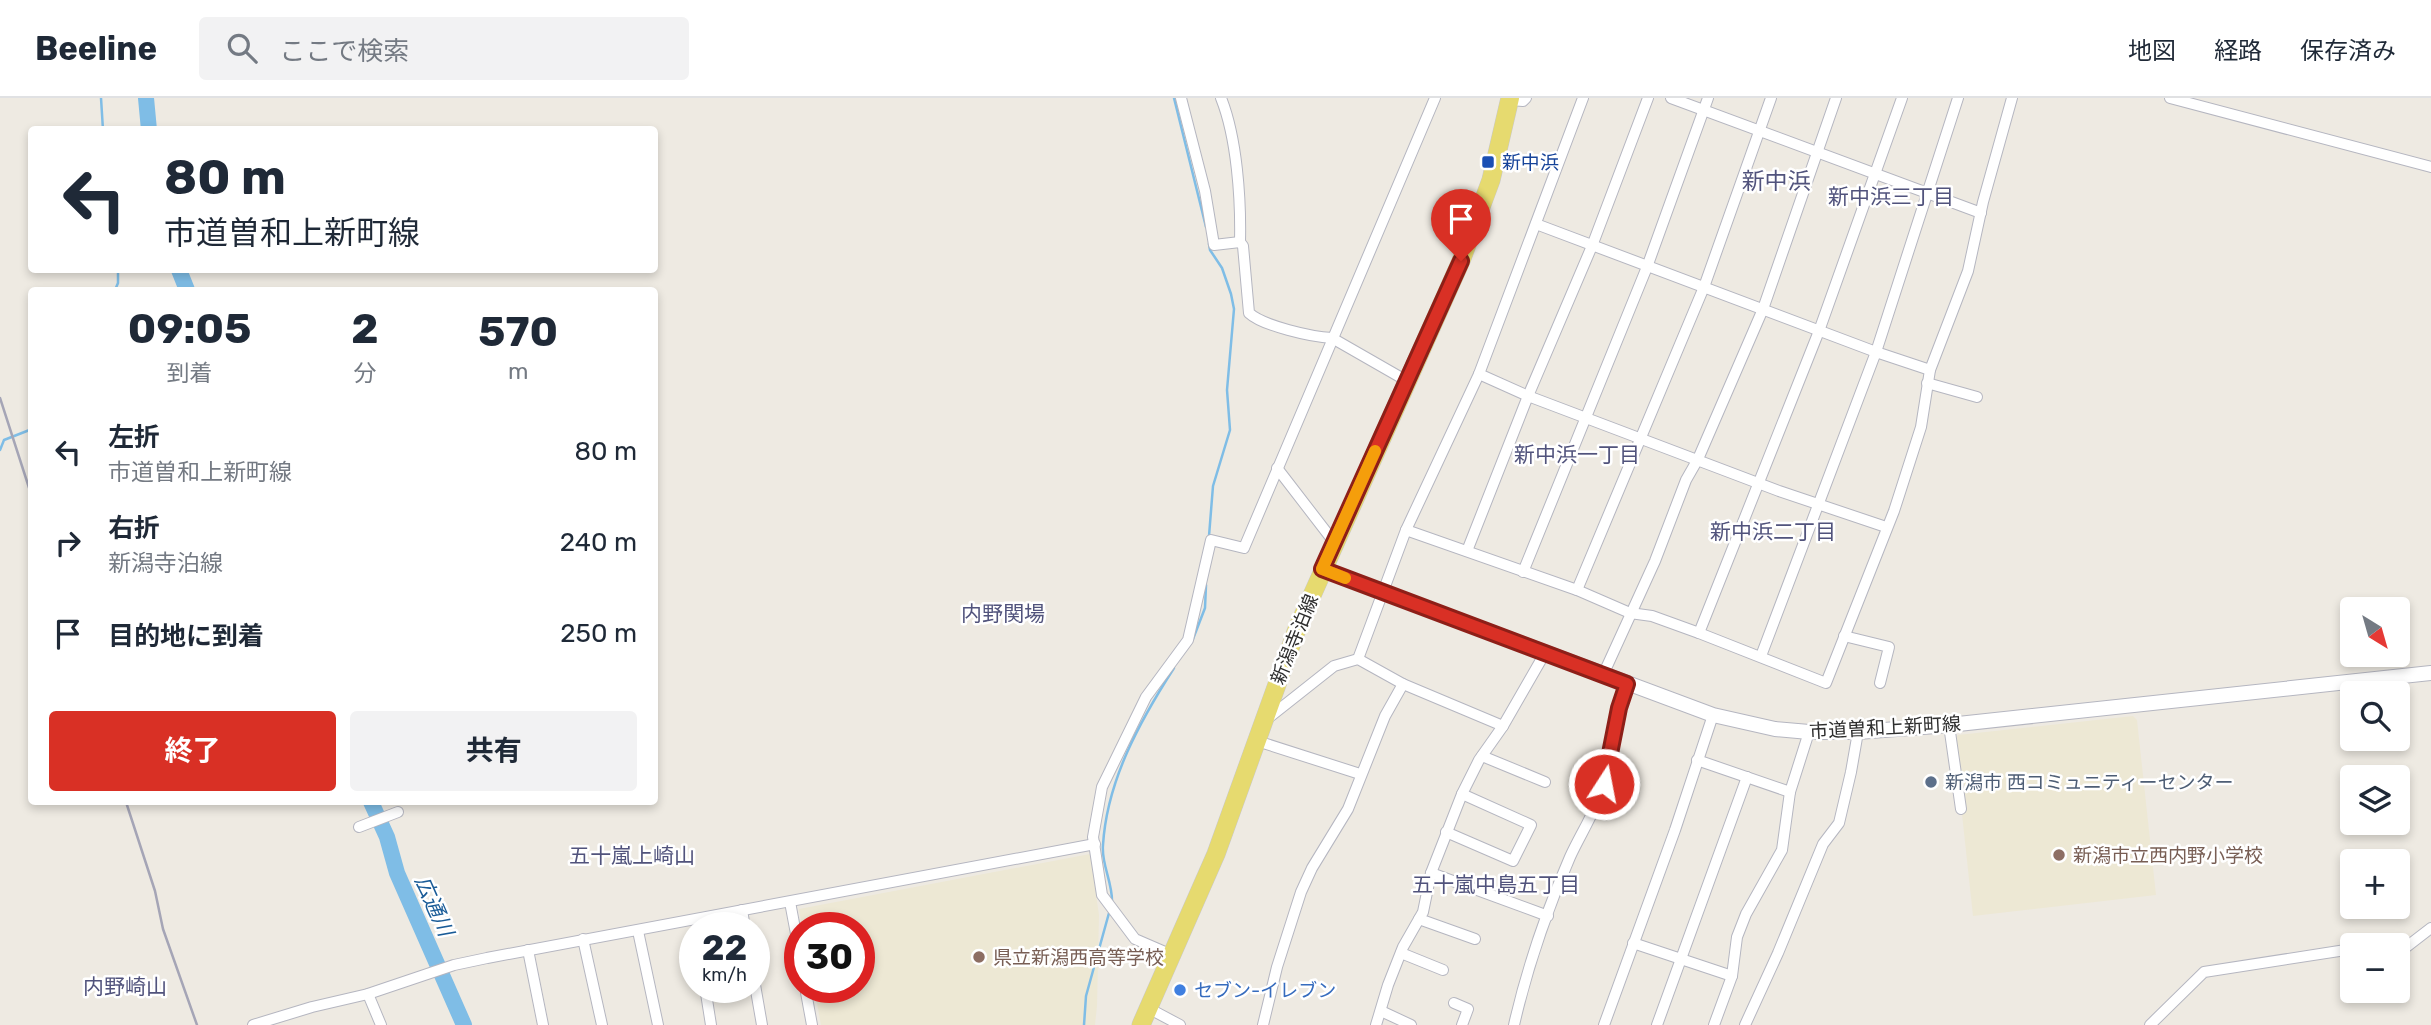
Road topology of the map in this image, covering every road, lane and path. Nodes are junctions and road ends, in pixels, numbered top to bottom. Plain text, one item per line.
1 (1181, 98) edge
2 (1221, 98) edge
3 (1435, 98) edge
4 (1583, 98) edge
5 (1648, 98) edge
6 (1671, 98) edge
7 (1707, 98) edge
8 (1771, 98) edge
9 (1836, 98) edge
10 (1902, 98) edge
11 (1958, 98) edge
12 (2012, 98) edge
13 (2170, 98) edge
14 (1515, 99) edge
15 (1703, 110) junction
16 (1759, 129) junction
17 (1816, 152) junction
18 (2431, 167) edge
19 (1875, 174) junction
20 (1926, 194) junction
21 (1981, 213) junction
22 (1536, 224) junction
23 (1240, 242) junction
24 (1592, 246) junction
25 (1647, 267) junction
26 (1704, 287) junction
27 (1763, 309) junction
28 (1819, 331) junction
29 (1332, 338) junction
30 (1876, 352) junction
31 (1930, 370) junction
32 (1479, 374) junction
33 (1407, 381) junction
34 (1927, 383) junction
35 (1528, 396) junction
36 (1977, 397) dead end
37 (1586, 417) junction
38 (1641, 438) junction
39 (1698, 459) junction
40 (1278, 468) junction
41 (1758, 483) junction
42 (1818, 504) junction
43 (1886, 527) junction
44 (1406, 530) junction
45 (1334, 541) junction
46 (1466, 551) junction
47 (1322, 569) junction
48 (1524, 572) junction
49 (1577, 590) junction
50 (1384, 592) junction
51 (1630, 613) junction
52 (1699, 633) junction
53 (1844, 636) junction
54 (1545, 653) junction
55 (1760, 656) junction
56 (1358, 659) junction
57 (2431, 673) edge
58 (1603, 675) junction
59 (1880, 683) dead end
60 (1403, 684) junction
61 (1627, 684) junction
62 (1713, 715) junction
63 (1263, 722) junction
64 (1949, 725) junction
65 (1503, 726) junction
66 (1809, 732) junction
67 (1858, 732) junction
68 (1257, 741) junction
69 (1482, 756) junction
70 (1697, 760) junction
71 (1360, 775) junction
72 (1746, 777) junction
73 (1545, 782) dead end
74 (1790, 792) junction
75 (1462, 794) junction
76 (1961, 809) dead end
77 (394, 813) dead end
78 (359, 827) dead end
79 (1446, 832) junction
80 (1094, 844) junction
81 (1432, 873) junction
82 (790, 902) junction
83 (742, 910) joint
84 (735, 912) edge
85 (792, 912) edge
86 (1548, 916) junction
87 (1419, 919) junction
88 (679, 925) edge
89 (2431, 928) edge
90 (638, 930) junction
91 (583, 939) junction
92 (1475, 940) dead end
93 (1633, 943) junction
94 (2410, 944) edge
95 (528, 950) junction
96 (2340, 951) edge
97 (1401, 953) junction
98 (1172, 955) junction
99 (1680, 958) junction
100 (1443, 970) dead end
101 (1732, 976) junction
102 (368, 994) junction
103 (708, 1003) edge
104 (758, 1003) edge
105 (808, 1003) edge
106 (1454, 1003) dead end
107 (1149, 1008) junction
108 (1381, 1011) junction
109 (258, 1024) edge
110 (381, 1025) edge
111 (544, 1025) edge
112 (602, 1025) edge
113 (658, 1025) edge
114 (711, 1025) edge
115 (762, 1025) edge
116 (812, 1025) edge
117 (1141, 1025) edge
118 (1181, 1025) edge
119 (1263, 1025) edge
120 (1376, 1025) edge
121 (1411, 1025) edge
122 (1462, 1025) edge
123 (1514, 1025) edge
124 (1604, 1025) edge
125 (1657, 1025) edge
126 (1714, 1025) edge
127 (1745, 1025) edge
128 (2150, 1025) edge

1 - 23 street
2 - 23 street
3 - 29 street
4 - 22 street
5 - 24 street
6 - 15 street
7 - 15 street
8 - 16 street
9 - 17 street
10 - 19 street
11 - 20 street
12 - 21 street
13 - 18 street
14 - 33 main road, 新潟寺泊線
15 - 16 street
15 - 25 street
16 - 17 street
16 - 26 street
17 - 19 street
17 - 27 street
19 - 20 street
19 - 28 street
20 - 21 street
20 - 30 street
21 - 31 street
22 - 24 street
22 - 32 street
23 - 29 street
24 - 25 street
24 - 35 street
25 - 26 street
25 - 37 street
26 - 27 street
26 - 38 street
27 - 28 street
27 - 39 street
28 - 30 street
28 - 41 street
29 - 33 street
29 - 40 street
30 - 31 street
30 - 42 street
31 - 34 street
32 - 35 street
32 - 44 street
33 - 45 main road, 新潟寺泊線
34 - 36 street
34 - 43 street
35 - 37 street
35 - 46 street
37 - 38 street
37 - 48 street
38 - 39 street
38 - 49 street
39 - 41 street
39 - 51 street
40 - 45 street
40 - 80 street
41 - 42 street
41 - 52 street
42 - 43 street
42 - 55 street
43 - 53 street
44 - 46 street
44 - 50 street
45 - 47 main road, 新潟寺泊線
46 - 48 street
47 - 50 street, 市道曽和上新町線
47 - 63 main road, 新潟寺泊線
48 - 49 street
49 - 51 street
50 - 54 street, 市道曽和上新町線
50 - 56 street
51 - 52 street
51 - 58 street
52 - 55 street
53 - 55 street
53 - 59 street
54 - 58 street, 市道曽和上新町線
54 - 65 street
56 - 60 street
56 - 63 street
57 - 64 street, 市道曽和上新町線
58 - 61 street, 市道曽和上新町線
60 - 65 street
60 - 71 street
61 - 62 street, 市道曽和上新町線
61 - 86 street
62 - 66 street, 市道曽和上新町線
62 - 70 street
63 - 68 main road, 新潟寺泊線
64 - 67 street, 市道曽和上新町線
64 - 76 street
65 - 69 street
66 - 67 street, 市道曽和上新町線
66 - 74 street
67 - 127 street
68 - 71 street
68 - 98 main road, 新潟寺泊線
69 - 73 street
69 - 75 street
70 - 72 street
70 - 93 street
71 - 119 street
72 - 74 street
72 - 99 street
74 - 101 street
75 - 79 street
75 - 79 street
77 - 78 street
79 - 81 street
80 - 82 street
80 - 98 street
81 - 86 street
81 - 87 street
82 - 83 street
82 - 85 street
83 - 84 street
86 - 123 street
87 - 92 street
87 - 97 street
88 - 90 street
89 - 94 street
90 - 91 street
90 - 113 street
91 - 95 street
91 - 112 street
93 - 99 street
93 - 124 street
95 - 102 street
95 - 111 street
96 - 128 street
97 - 100 street
97 - 108 street
98 - 107 main road, 新潟寺泊線
99 - 101 street
99 - 125 street
101 - 126 street
102 - 109 street
102 - 110 street
103 - 114 street
104 - 115 street
105 - 116 street
106 - 122 street
107 - 117 main road, 新潟寺泊線
107 - 118 street
108 - 120 street
108 - 121 street

